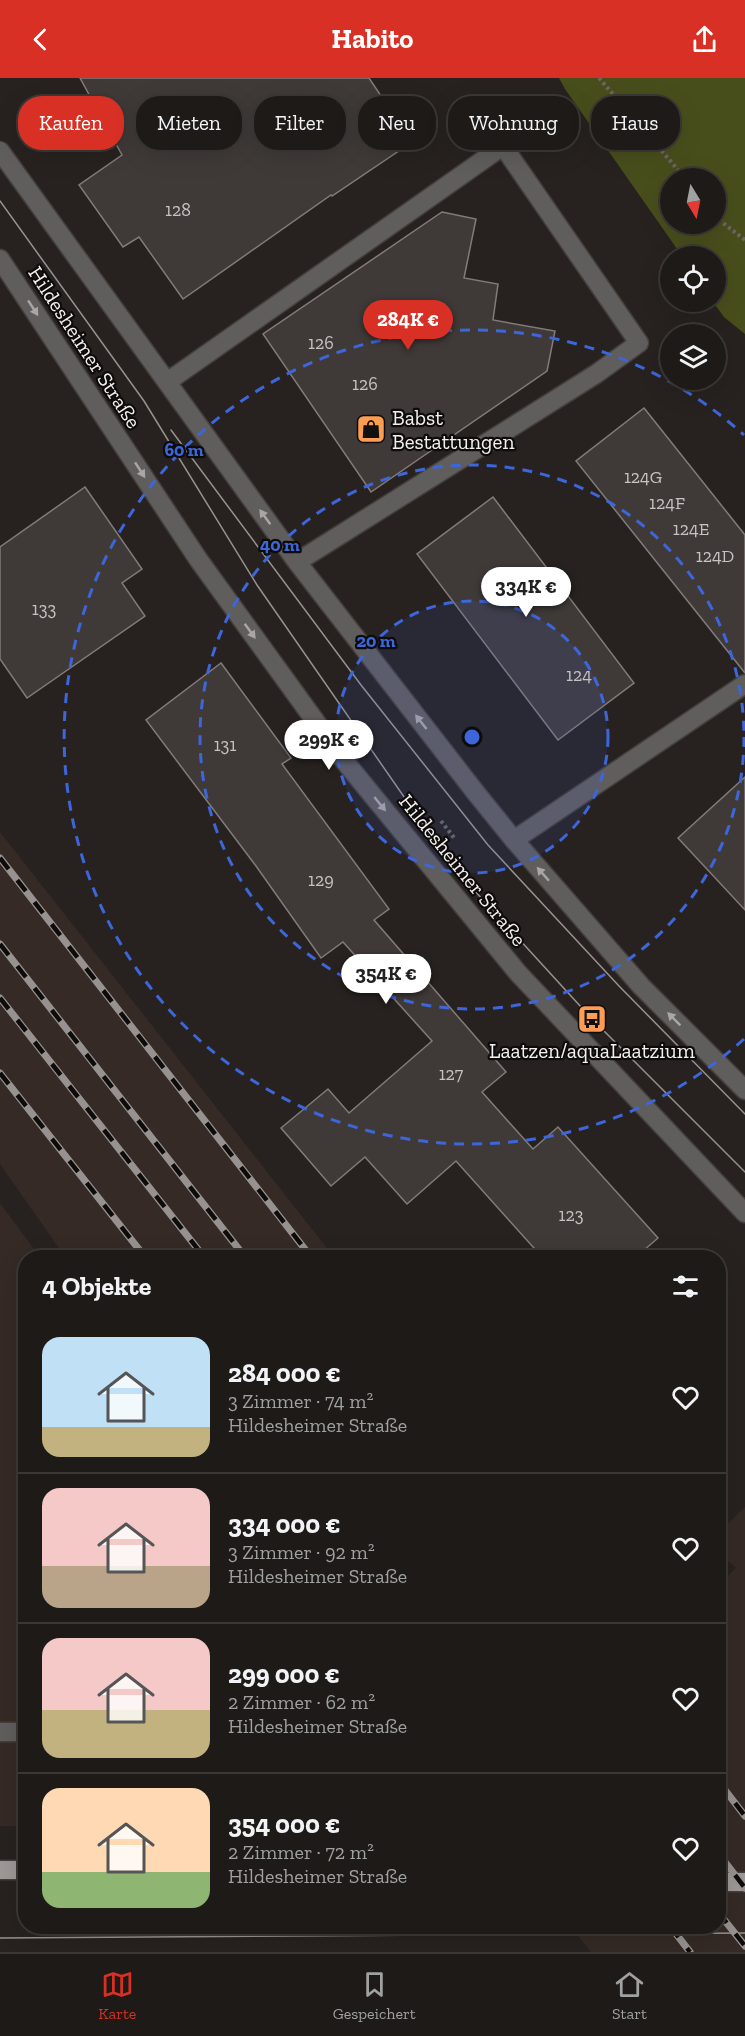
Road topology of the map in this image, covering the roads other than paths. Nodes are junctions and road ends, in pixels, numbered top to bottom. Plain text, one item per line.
1 (0, 151) edge
2 (0, 259) edge
3 (167, 382) junction
4 (297, 562) junction
5 (745, 684) edge
6 (514, 840) junction
7 (745, 1090) edge
8 (745, 1213) edge
9 (0, 1732) edge
10 (18, 1732) edge
11 (0, 1870) edge
12 (18, 1870) edge
13 (726, 1882) edge
14 (745, 1882) edge

1 - 3 street, Hildesheimer Straße
2 -> 8 street, Hildesheimer Straße
4 -> 3 street, Hildesheimer Straße
3 - 4 street
6 -> 4 street, Hildesheimer Straße
5 - 6 street
7 -> 6 street, Hildesheimer Straße
9 - 10 street
11 - 12 main road
13 - 14 main road

